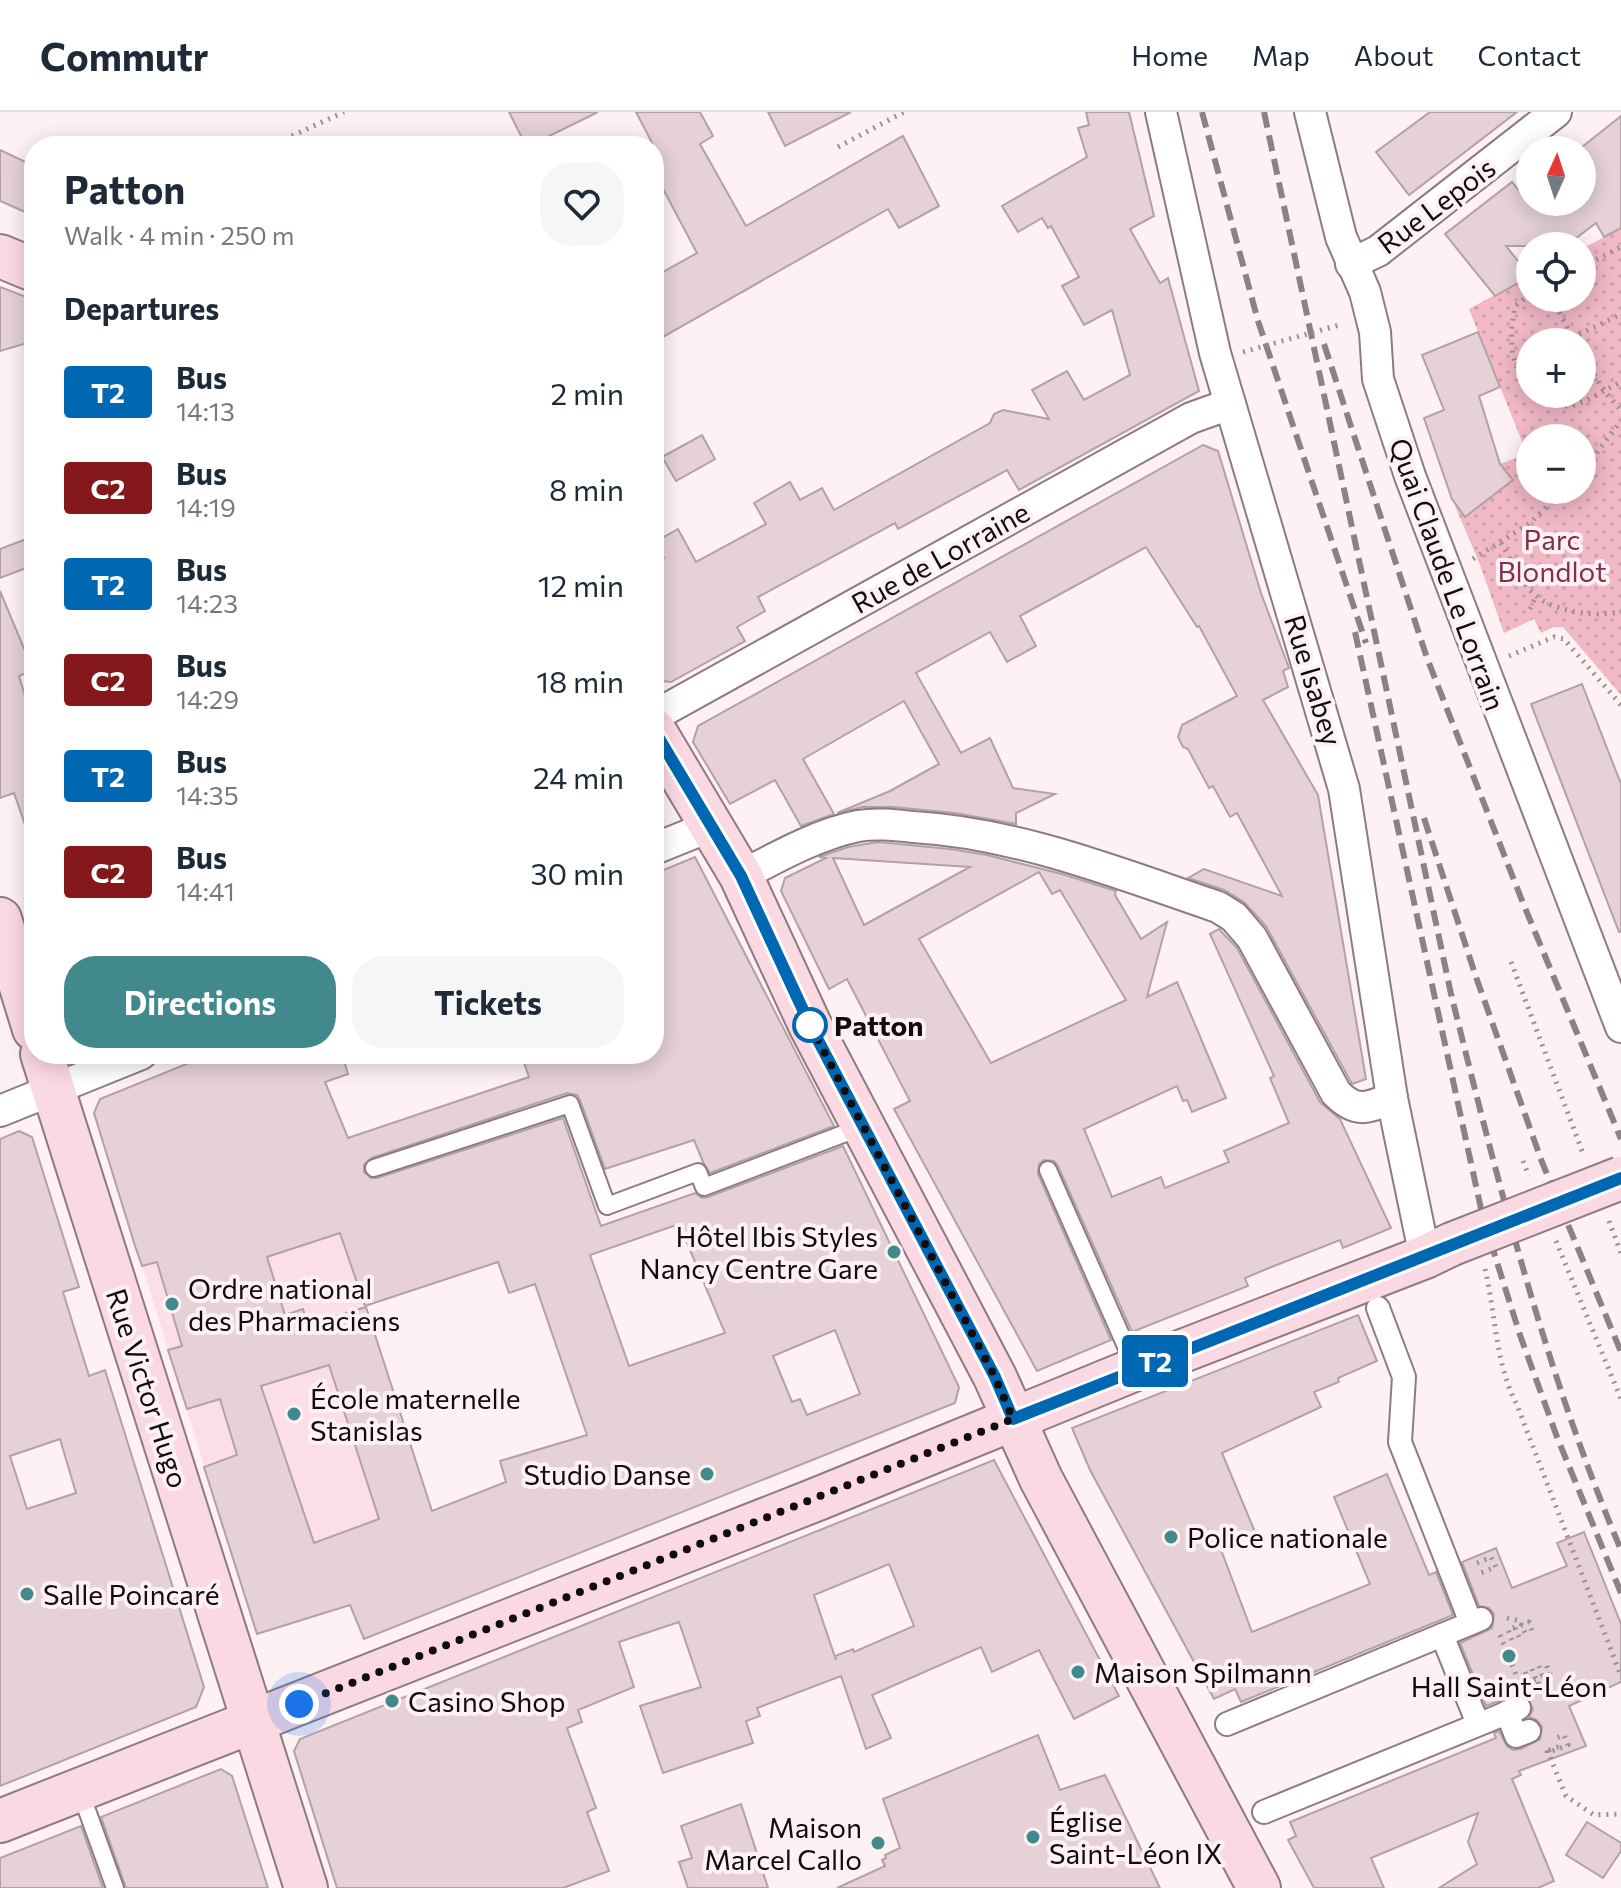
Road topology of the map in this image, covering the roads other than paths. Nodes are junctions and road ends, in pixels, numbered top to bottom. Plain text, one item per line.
1 (1161, 112) edge
2 (1310, 112) edge
3 (1556, 112) edge
4 (0, 256) edge
5 (1351, 264) junction
6 (24, 266) edge
7 (1230, 404) junction
8 (664, 710) edge
9 (664, 747) edge
10 (711, 826) junction
11 (664, 845) edge
12 (741, 876) junction
13 (0, 919) edge
14 (24, 997) edge
15 (1621, 1027) edge
16 (89, 1064) edge
17 (47, 1072) edge
18 (1392, 1098) junction
19 (0, 1111) edge
20 (864, 1126) junction
21 (374, 1168) dead end
22 (1048, 1170) dead end
23 (1604, 1184) edge
24 (1453, 1253) junction
25 (1378, 1308) dead end
26 (1136, 1369) junction
27 (1013, 1419) junction
28 (1442, 1635) junction
29 (254, 1721) junction
30 (1227, 1724) dead end
31 (1478, 1724) junction
32 (1529, 1731) dead end
33 (80, 1790) junction
34 (1264, 1812) dead end
35 (0, 1821) edge
36 (115, 1888) edge
37 (306, 1888) edge
38 (1259, 1888) edge

1 - 7 street, Rue Isabey
2 - 5 street, Quai Claude Le Lorrain
3 - 5 street, Rue Lepois
4 - 6 main road
5 - 15 street, Quai Claude Le Lorrain
7 - 8 street, Rue de Lorraine
7 - 18 street, Rue Isabey
9 - 10 main road
10 - 11 street
10 - 12 main road
12 - 18 street
12 - 20 main road
13 - 14 main road
16 - 17 street
17 - 19 street
17 - 29 main road, Rue Victor Hugo
18 - 24 street, Rue Isabey
20 - 21 lane
20 - 27 main road
22 - 26 lane
23 - 24 main road, bridge
24 - 26 main road
25 - 28 street
26 - 27 main road
27 - 29 main road
27 - 38 main road
28 - 30 street
28 - 31 street
29 - 33 main road
29 - 37 main road, Rue Victor Hugo
31 - 32 street
31 - 34 street
33 - 35 main road
33 - 36 lane

